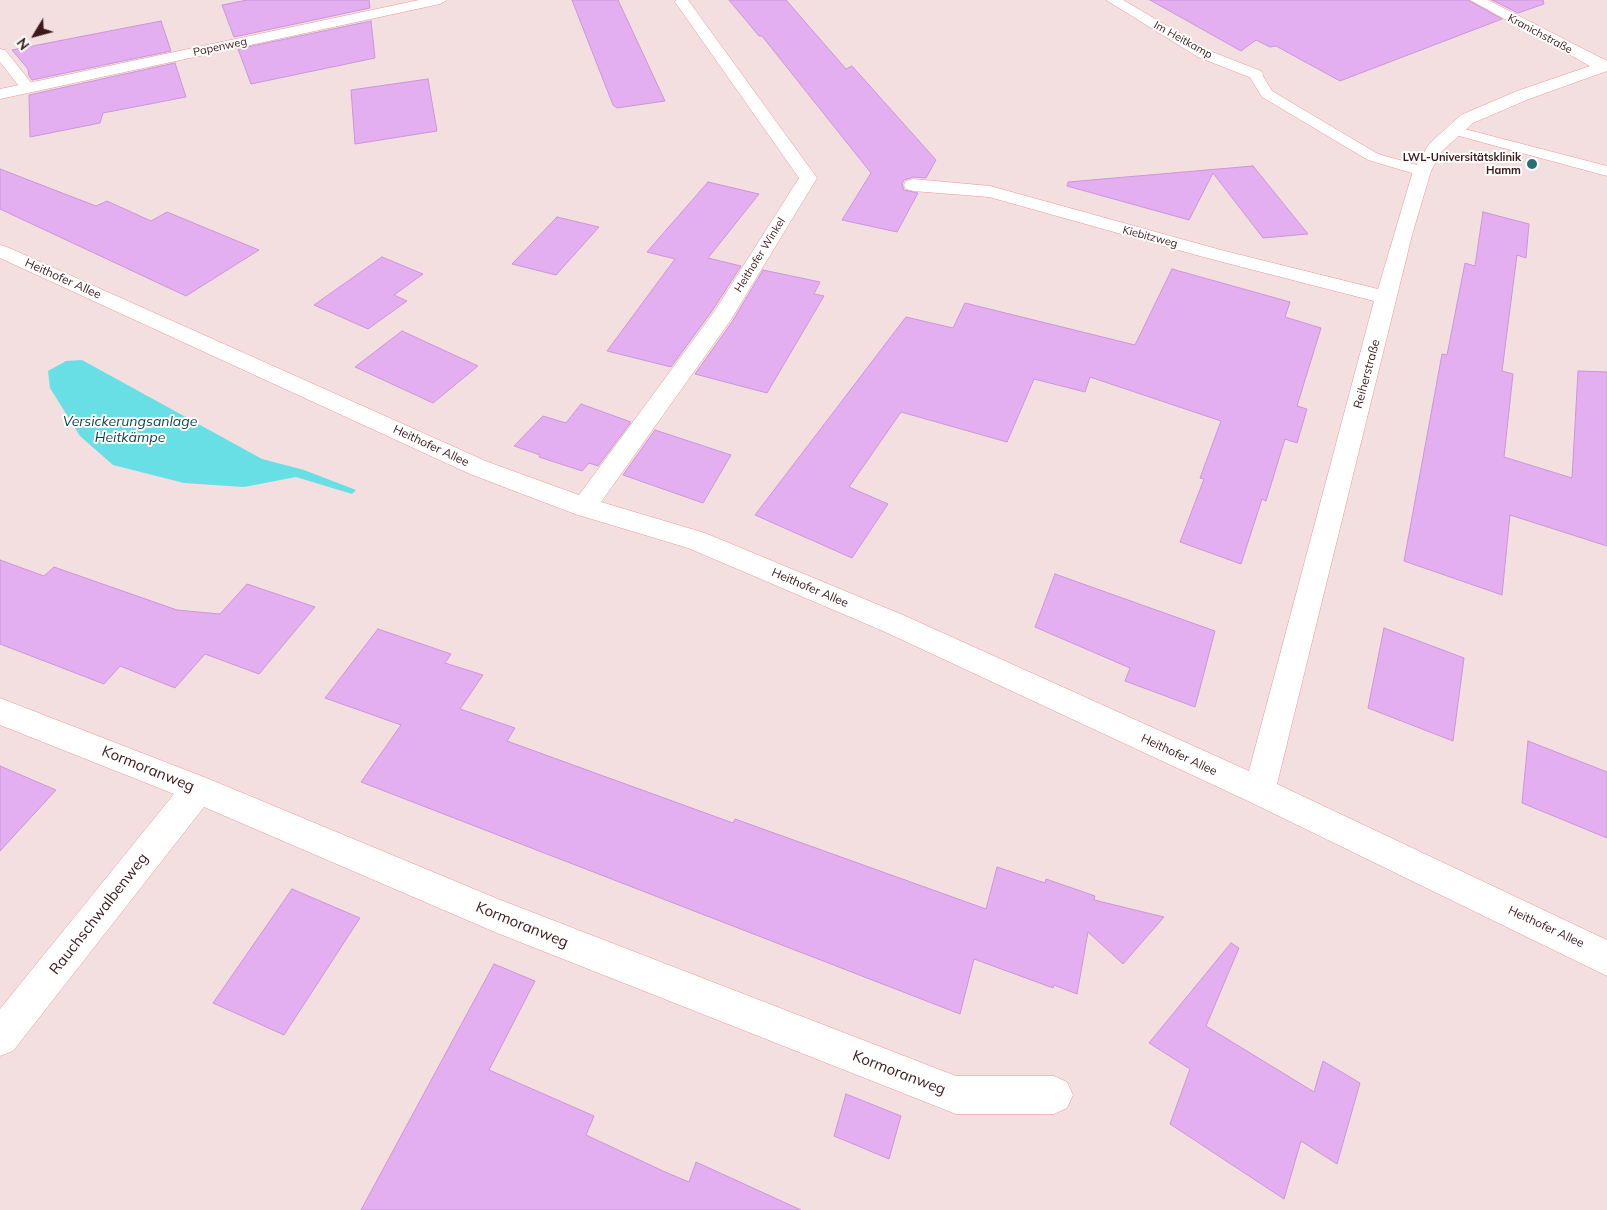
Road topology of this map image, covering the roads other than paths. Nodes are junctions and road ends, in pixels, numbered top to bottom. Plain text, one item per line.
1 (440, 0) edge
2 (1113, 0) edge
3 (1477, 0) edge
4 (682, 2) dead end
5 (412, 3) edge
6 (0, 53) edge
7 (1605, 67) edge
8 (1255, 74) joint
9 (28, 88) junction
10 (0, 94) edge
11 (1452, 130) junction
12 (1422, 171) junction
13 (1607, 171) edge
14 (913, 185) dead end
15 (0, 251) edge
16 (1387, 298) junction
17 (584, 507) junction
18 (0, 711) edge
19 (198, 789) junction
20 (1259, 791) junction
21 (1607, 958) edge
22 (0, 1038) edge
23 (1054, 1095) dead end

1 - 5 street, Papenweg
2 - 8 street, Im Heitkamp
3 - 7 street, Kranichstraße
4 - 17 street, Heithofer Winkel
5 - 9 street, Papenweg
6 - 9 lane
7 - 11 street, Reiherstraße
8 - 12 lane
9 - 10 street, Papenweg
11 - 12 street, Reiherstraße
11 - 13 lane
12 - 16 street, Reiherstraße
14 - 16 street, Kiebitzweg
15 - 17 street, Heithofer Allee
16 - 20 street, Reiherstraße
17 - 20 street, Heithofer Allee
18 - 19 street, Kormoranweg
19 - 22 street, Rauchschwalbenweg
19 - 23 street, Kormoranweg
20 - 21 street, Heithofer Allee

